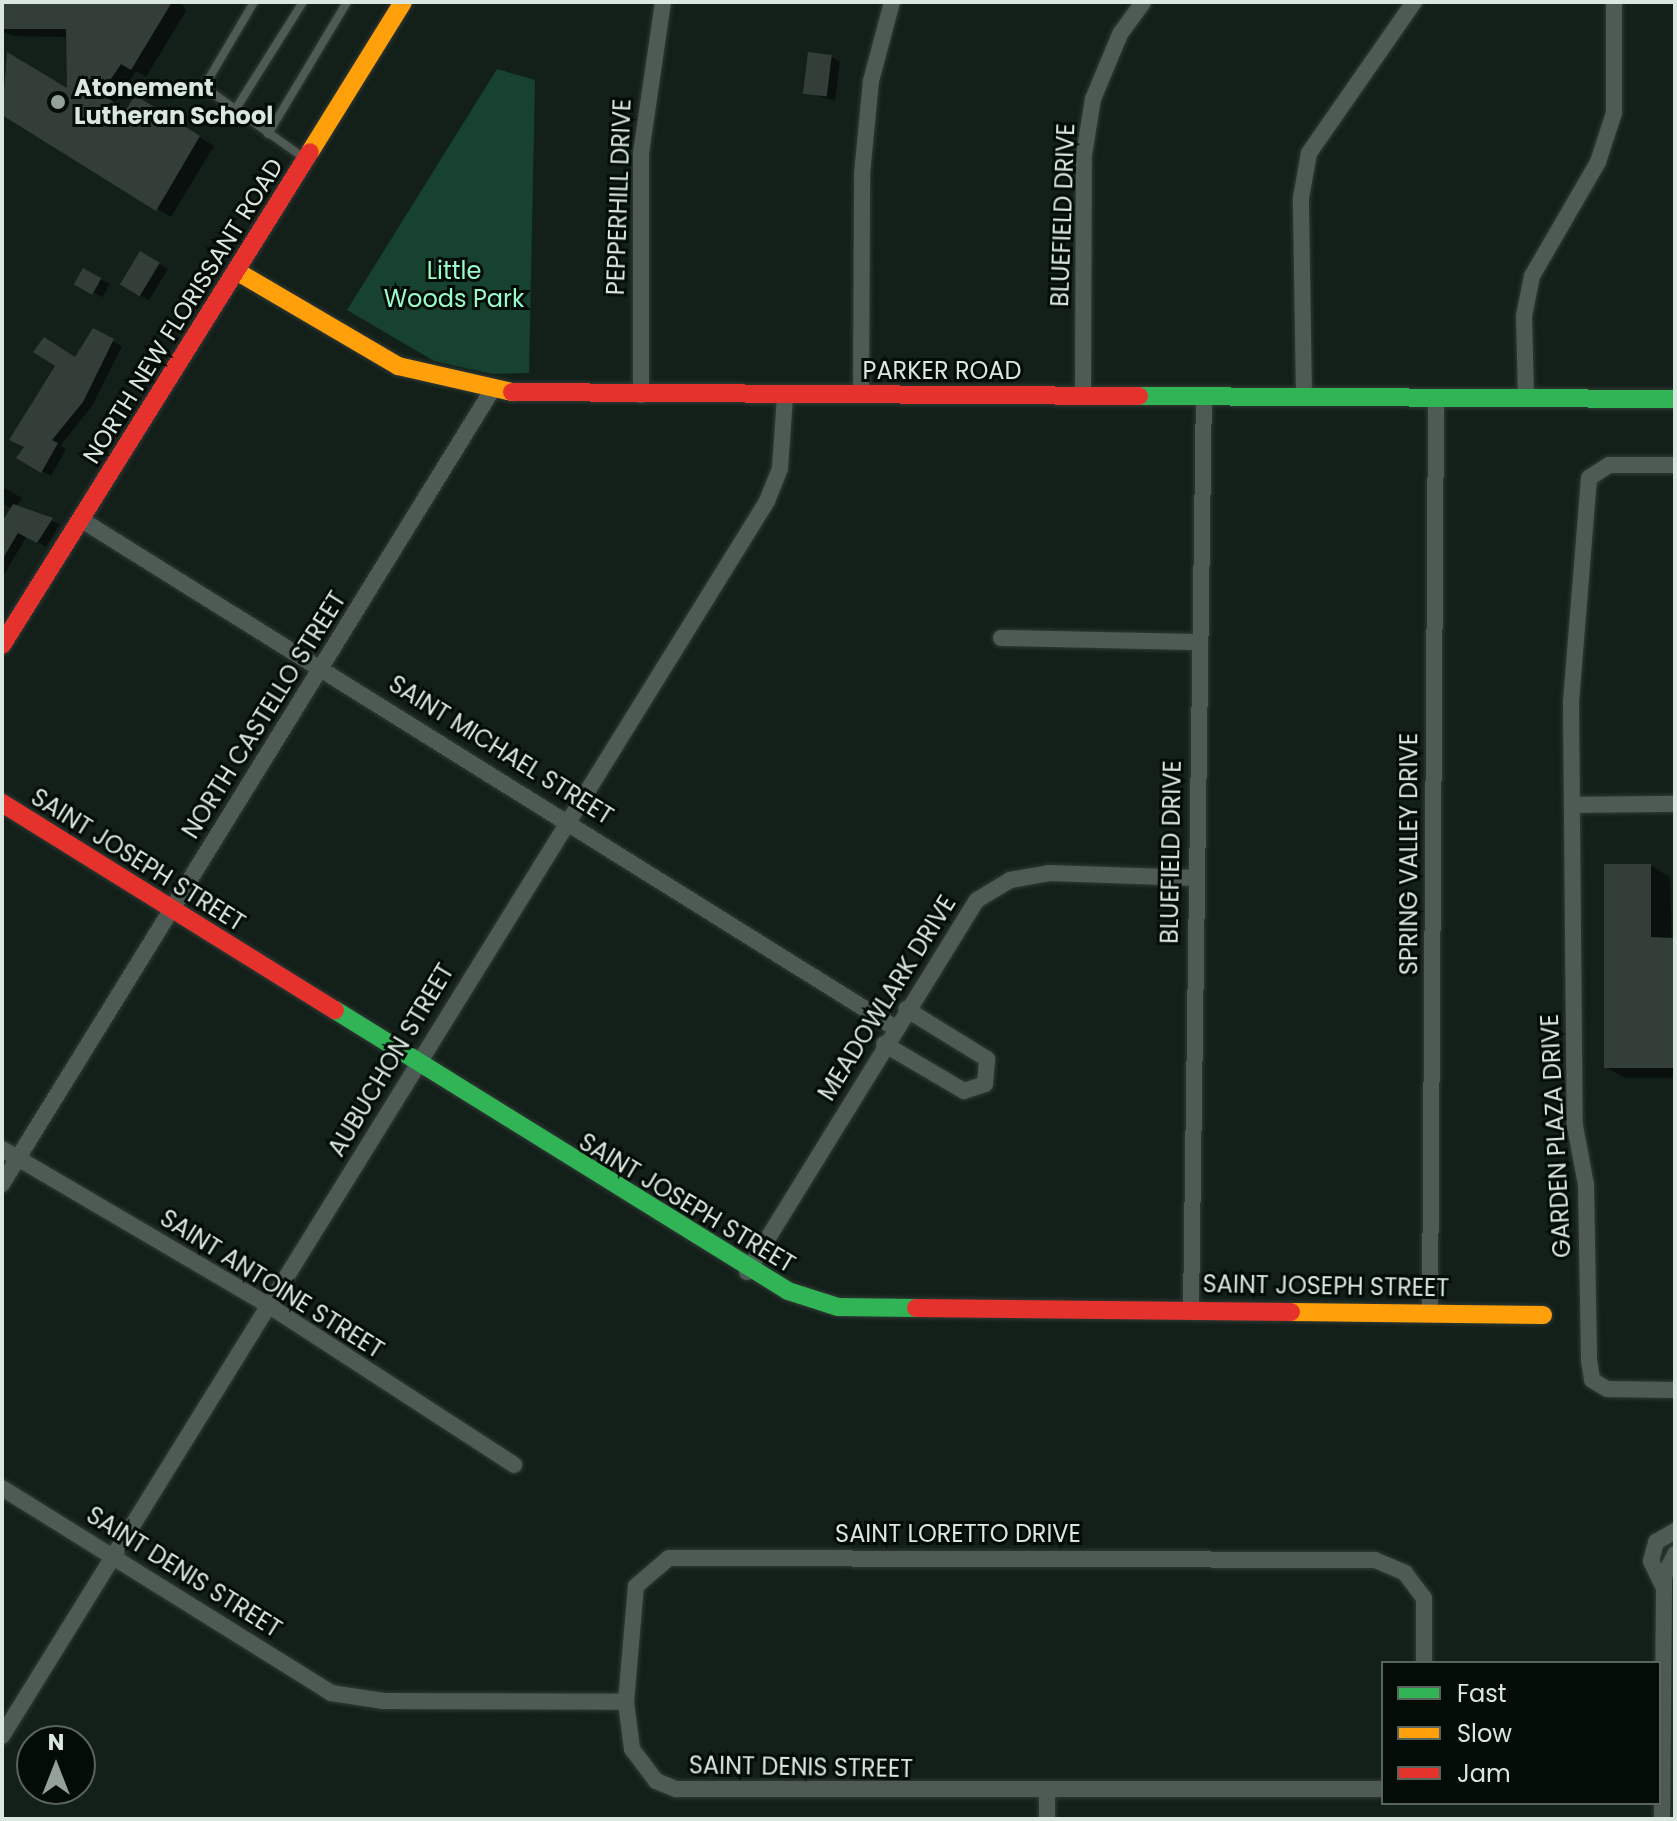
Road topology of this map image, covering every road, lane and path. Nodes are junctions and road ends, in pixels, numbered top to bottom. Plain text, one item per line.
1 (254, 2) edge
2 (303, 2) edge
3 (347, 2) edge
4 (403, 2) edge
5 (663, 2) edge
6 (892, 2) edge
7 (1143, 2) edge
8 (1414, 2) edge
9 (1614, 2) edge
10 (235, 110) junction
11 (268, 134) junction
12 (307, 160) junction
13 (238, 272) junction
14 (491, 392) junction
15 (641, 395) junction
16 (861, 395) junction
17 (1083, 395) junction
18 (1204, 395) junction
19 (785, 396) junction
20 (1304, 397) junction
21 (1436, 398) junction
22 (1526, 398) junction
23 (1675, 399) edge
24 (1675, 465) edge
25 (80, 519) junction
26 (1001, 638) dead end
27 (1198, 642) junction
28 (2, 645) edge
29 (321, 668) junction
30 (2, 803) edge
31 (1675, 804) edge
32 (1573, 805) junction
33 (569, 819) junction
34 (1195, 878) junction
35 (172, 910) junction
36 (906, 1009) junction
37 (894, 1027) junction
38 (884, 1044) junction
39 (415, 1064) junction
40 (2, 1149) edge
41 (18, 1159) junction
42 (2, 1184) edge
43 (747, 1272) junction
44 (271, 1307) junction
45 (1191, 1309) junction
46 (1430, 1311) junction
47 (1543, 1315) dead end
48 (1675, 1390) edge
49 (514, 1465) dead end
50 (2, 1488) edge
51 (1675, 1531) edge
52 (114, 1555) junction
53 (1674, 1555) edge
54 (1664, 1588) junction
55 (1424, 1661) edge
56 (626, 1702) junction
57 (2, 1736) edge
58 (1381, 1789) edge
59 (1047, 1793) junction
60 (1047, 1819) edge
61 (1662, 1819) edge

1 - 10 lane
2 - 10 lane
3 - 11 lane
4 - 12 main road, NORTH NEW FLORISSANT ROAD
5 - 15 street, PEPPERHILL DRIVE
6 - 16 street
7 - 17 street, BLUEFIELD DRIVE
8 - 20 street
9 - 22 street
10 - 11 lane
11 - 12 lane
12 - 13 main road, NORTH NEW FLORISSANT ROAD
13 - 14 main road, PARKER ROAD
13 - 25 main road, NORTH NEW FLORISSANT ROAD
14 - 15 main road, PARKER ROAD
14 - 29 street, NORTH CASTELLO STREET
15 - 19 main road, PARKER ROAD
16 - 17 main road, PARKER ROAD
16 - 19 main road, PARKER ROAD
17 - 18 main road, PARKER ROAD
18 - 20 main road, PARKER ROAD
18 - 27 street, BLUEFIELD DRIVE
19 - 33 street, AUBUCHON STREET
20 - 21 main road, PARKER ROAD
21 - 22 main road, PARKER ROAD
21 - 46 street, SPRING VALLEY DRIVE
22 - 23 main road, PARKER ROAD
24 - 32 street, GARDEN PLAZA DRIVE
25 - 28 main road, NORTH NEW FLORISSANT ROAD
25 - 29 street, SAINT MICHAEL STREET
26 - 27 street
27 - 34 street, BLUEFIELD DRIVE
29 - 33 street, SAINT MICHAEL STREET
29 - 35 street, NORTH CASTELLO STREET
30 - 35 main road, SAINT JOSEPH STREET
31 - 32 street
32 - 48 street, GARDEN PLAZA DRIVE
33 - 37 street, SAINT MICHAEL STREET
33 - 39 street, AUBUCHON STREET
34 - 36 street, MEADOWLARK DRIVE
34 - 45 street, BLUEFIELD DRIVE
35 - 39 main road, SAINT JOSEPH STREET
35 - 41 street, NORTH CASTELLO STREET
36 - 37 street, MEADOWLARK DRIVE
36 - 38 street
37 - 38 street, MEADOWLARK DRIVE
38 - 43 street, MEADOWLARK DRIVE
39 - 43 main road, SAINT JOSEPH STREET
39 - 44 street, AUBUCHON STREET
40 - 41 street, SAINT ANTOINE STREET
41 - 42 street, NORTH CASTELLO STREET
41 - 44 street, SAINT ANTOINE STREET
43 - 45 main road, SAINT JOSEPH STREET
44 - 49 street, SAINT ANTOINE STREET
44 - 52 street, AUBUCHON STREET
45 - 46 main road, SAINT JOSEPH STREET
46 - 47 main road, SAINT JOSEPH STREET
50 - 52 street, SAINT DENIS STREET
51 - 54 street
52 - 56 street, SAINT DENIS STREET
52 - 57 street, AUBUCHON STREET
53 - 54 street
54 - 61 street
55 - 56 street, SAINT LORETTO DRIVE
56 - 59 street, SAINT DENIS STREET
58 - 59 street, SAINT DENIS STREET
59 - 60 street

